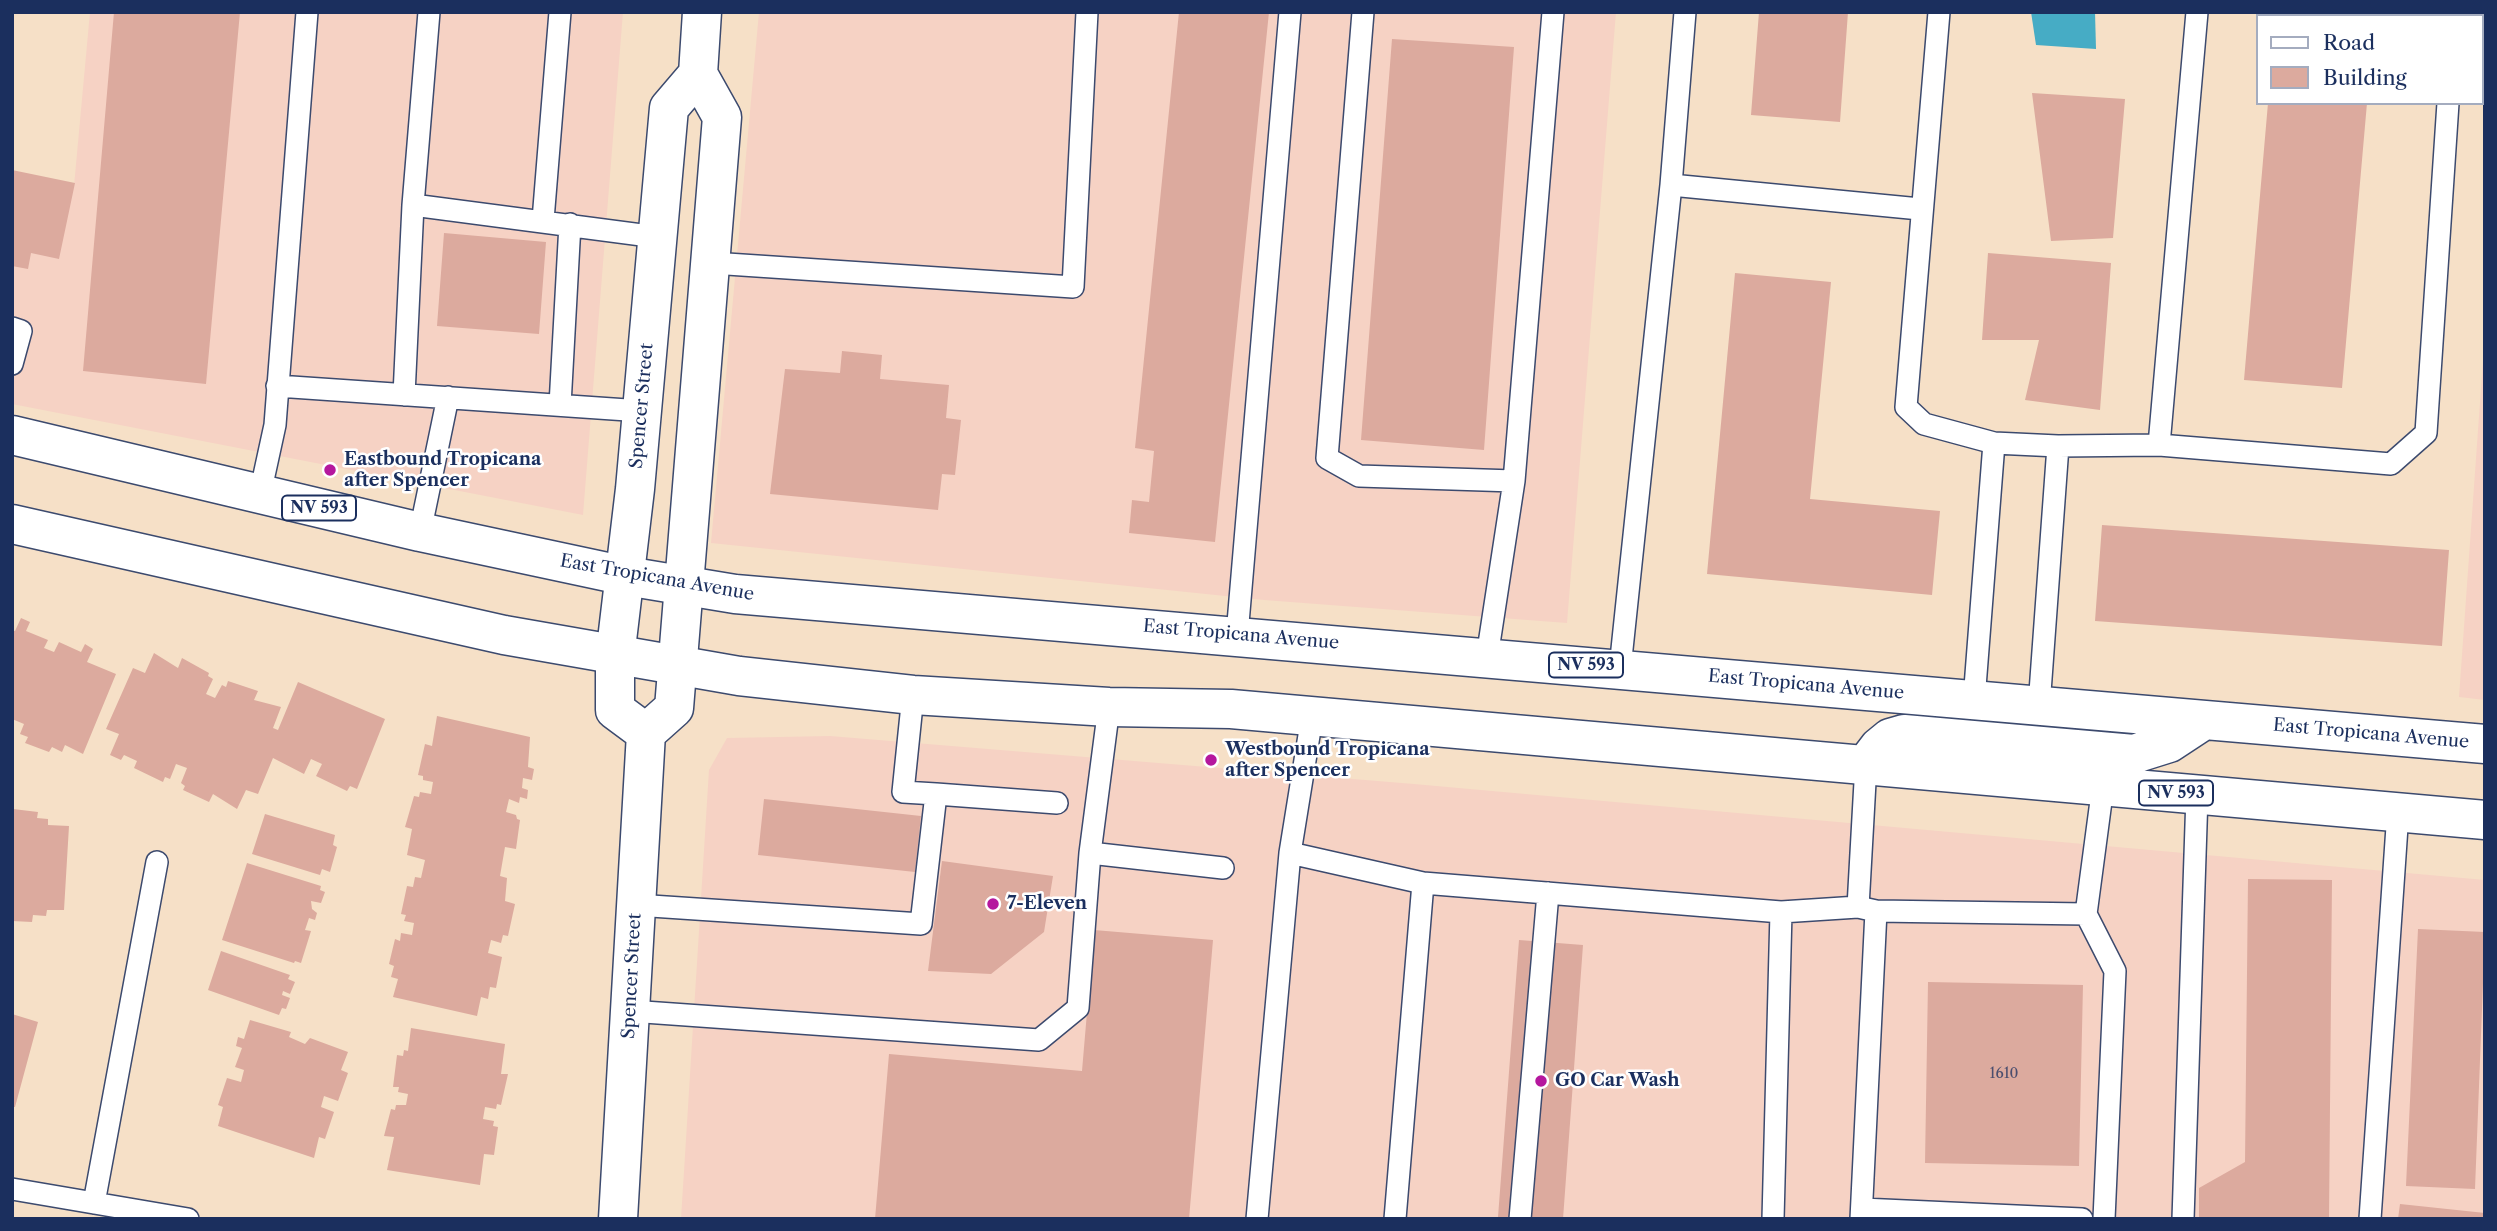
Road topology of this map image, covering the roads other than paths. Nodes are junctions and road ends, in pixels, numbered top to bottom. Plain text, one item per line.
1 (307, 12) edge
2 (429, 12) edge
3 (559, 12) edge
4 (702, 12) edge
5 (1087, 12) edge
6 (1290, 12) edge
7 (1363, 12) edge
8 (1553, 12) edge
9 (1685, 12) edge
10 (1939, 12) edge
11 (2197, 12) edge
12 (698, 74) junction
13 (2448, 105) edge
14 (1671, 184) junction
15 (413, 205) junction
16 (1920, 209) junction
17 (543, 220) junction
18 (570, 224) junction
19 (657, 237) junction
20 (712, 263) junction
21 (12, 328) edge
22 (12, 364) edge
23 (278, 386) junction
24 (404, 395) junction
25 (449, 397) junction
26 (561, 405) junction
27 (642, 411) junction
28 (12, 435) edge
29 (1994, 443) junction
30 (2159, 444) junction
31 (2057, 446) junction
32 (1514, 481) junction
33 (260, 494) junction
34 (12, 524) edge
35 (420, 532) junction
36 (626, 576) junction
37 (685, 586) junction
38 (1237, 635) junction
39 (615, 657) junction
40 (1487, 657) junction
41 (676, 667) junction
42 (1619, 668) junction
43 (913, 695) junction
44 (1974, 700) junction
45 (2039, 706) junction
46 (1109, 708) junction
47 (1312, 716) junction
48 (2204, 720) junction
49 (646, 733) junction
50 (2485, 744) edge
51 (1866, 764) junction
52 (2103, 786) junction
53 (936, 794) junction
54 (2197, 795) junction
55 (1058, 803) dead end
56 (2398, 812) junction
57 (2485, 820) edge
58 (1090, 853) junction
59 (1290, 853) junction
60 (157, 862) dead end
61 (1223, 868) dead end
62 (1423, 883) junction
63 (1548, 893) junction
64 (636, 905) junction
65 (1867, 909) junction
66 (1781, 912) junction
67 (2086, 914) junction
68 (630, 1011) junction
69 (12, 1189) edge
70 (94, 1203) junction
71 (1862, 1214) edge
72 (188, 1219) edge
73 (618, 1219) edge
74 (1257, 1219) edge
75 (1395, 1219) edge
76 (1520, 1219) edge
77 (1773, 1219) edge
78 (2082, 1219) edge
79 (2104, 1219) edge
80 (2183, 1219) edge
81 (2370, 1219) edge

1 - 23 lane
2 - 15 lane
3 - 17 lane
4 - 12 main road
5 - 20 lane
6 - 38 lane
7 - 32 lane
8 - 32 lane
9 - 14 lane
10 - 16 lane
11 - 30 lane
12 - 19 main road, Spencer Street
12 - 20 main road
13 - 30 lane
14 - 16 lane
14 - 42 lane
15 - 17 lane
15 - 24 lane
16 - 29 lane
17 - 18 lane
18 - 19 lane
18 - 26 lane
19 - 27 main road, Spencer Street
20 - 37 main road
21 - 22 lane
23 - 24 lane
23 - 33 lane
24 - 25 lane
25 - 26 lane
25 - 35 lane
26 - 27 lane
27 - 36 main road, Spencer Street
28 - 33 main road, East Tropicana Avenue / NV 593
29 - 31 lane
29 - 44 lane
30 - 31 lane
31 - 45 lane
32 - 40 lane
33 - 35 main road, East Tropicana Avenue / NV 593
34 - 39 main road, NV 593
35 - 36 main road, East Tropicana Avenue / NV 593
36 - 37 main road, East Tropicana Avenue / NV 593
36 - 39 main road, Spencer Street
37 - 38 main road, East Tropicana Avenue / NV 593
37 - 41 main road
38 - 40 main road, East Tropicana Avenue / NV 593
39 - 41 main road, NV 593
39 - 49 main road, Spencer Street
40 - 42 main road, East Tropicana Avenue / NV 593
41 - 43 main road, NV 593
41 - 49 main road
42 - 44 main road, East Tropicana Avenue / NV 593
43 - 46 main road, NV 593
43 - 53 lane
44 - 45 main road, East Tropicana Avenue / NV 593
45 - 48 main road, East Tropicana Avenue / NV 593
46 - 47 main road, NV 593
46 - 58 lane
47 - 51 main road, NV 593
47 - 59 lane
48 - 50 main road, East Tropicana Avenue / NV 593
48 - 51 main road
49 - 64 main road, Spencer Street
51 - 52 main road, NV 593
51 - 65 lane
52 - 54 main road, NV 593
52 - 67 lane
53 - 55 lane
53 - 64 lane
54 - 56 main road, NV 593
54 - 80 lane
56 - 57 main road, NV 593
56 - 81 lane
58 - 61 lane
58 - 68 lane
59 - 62 lane
59 - 74 lane
60 - 70 lane
62 - 63 lane
62 - 75 lane
63 - 66 lane
63 - 76 lane
64 - 68 main road, Spencer Street
65 - 66 lane
65 - 67 lane
65 - 71 lane
66 - 77 lane
67 - 79 lane
68 - 73 main road, Spencer Street
69 - 70 lane
70 - 72 lane
71 - 78 lane

